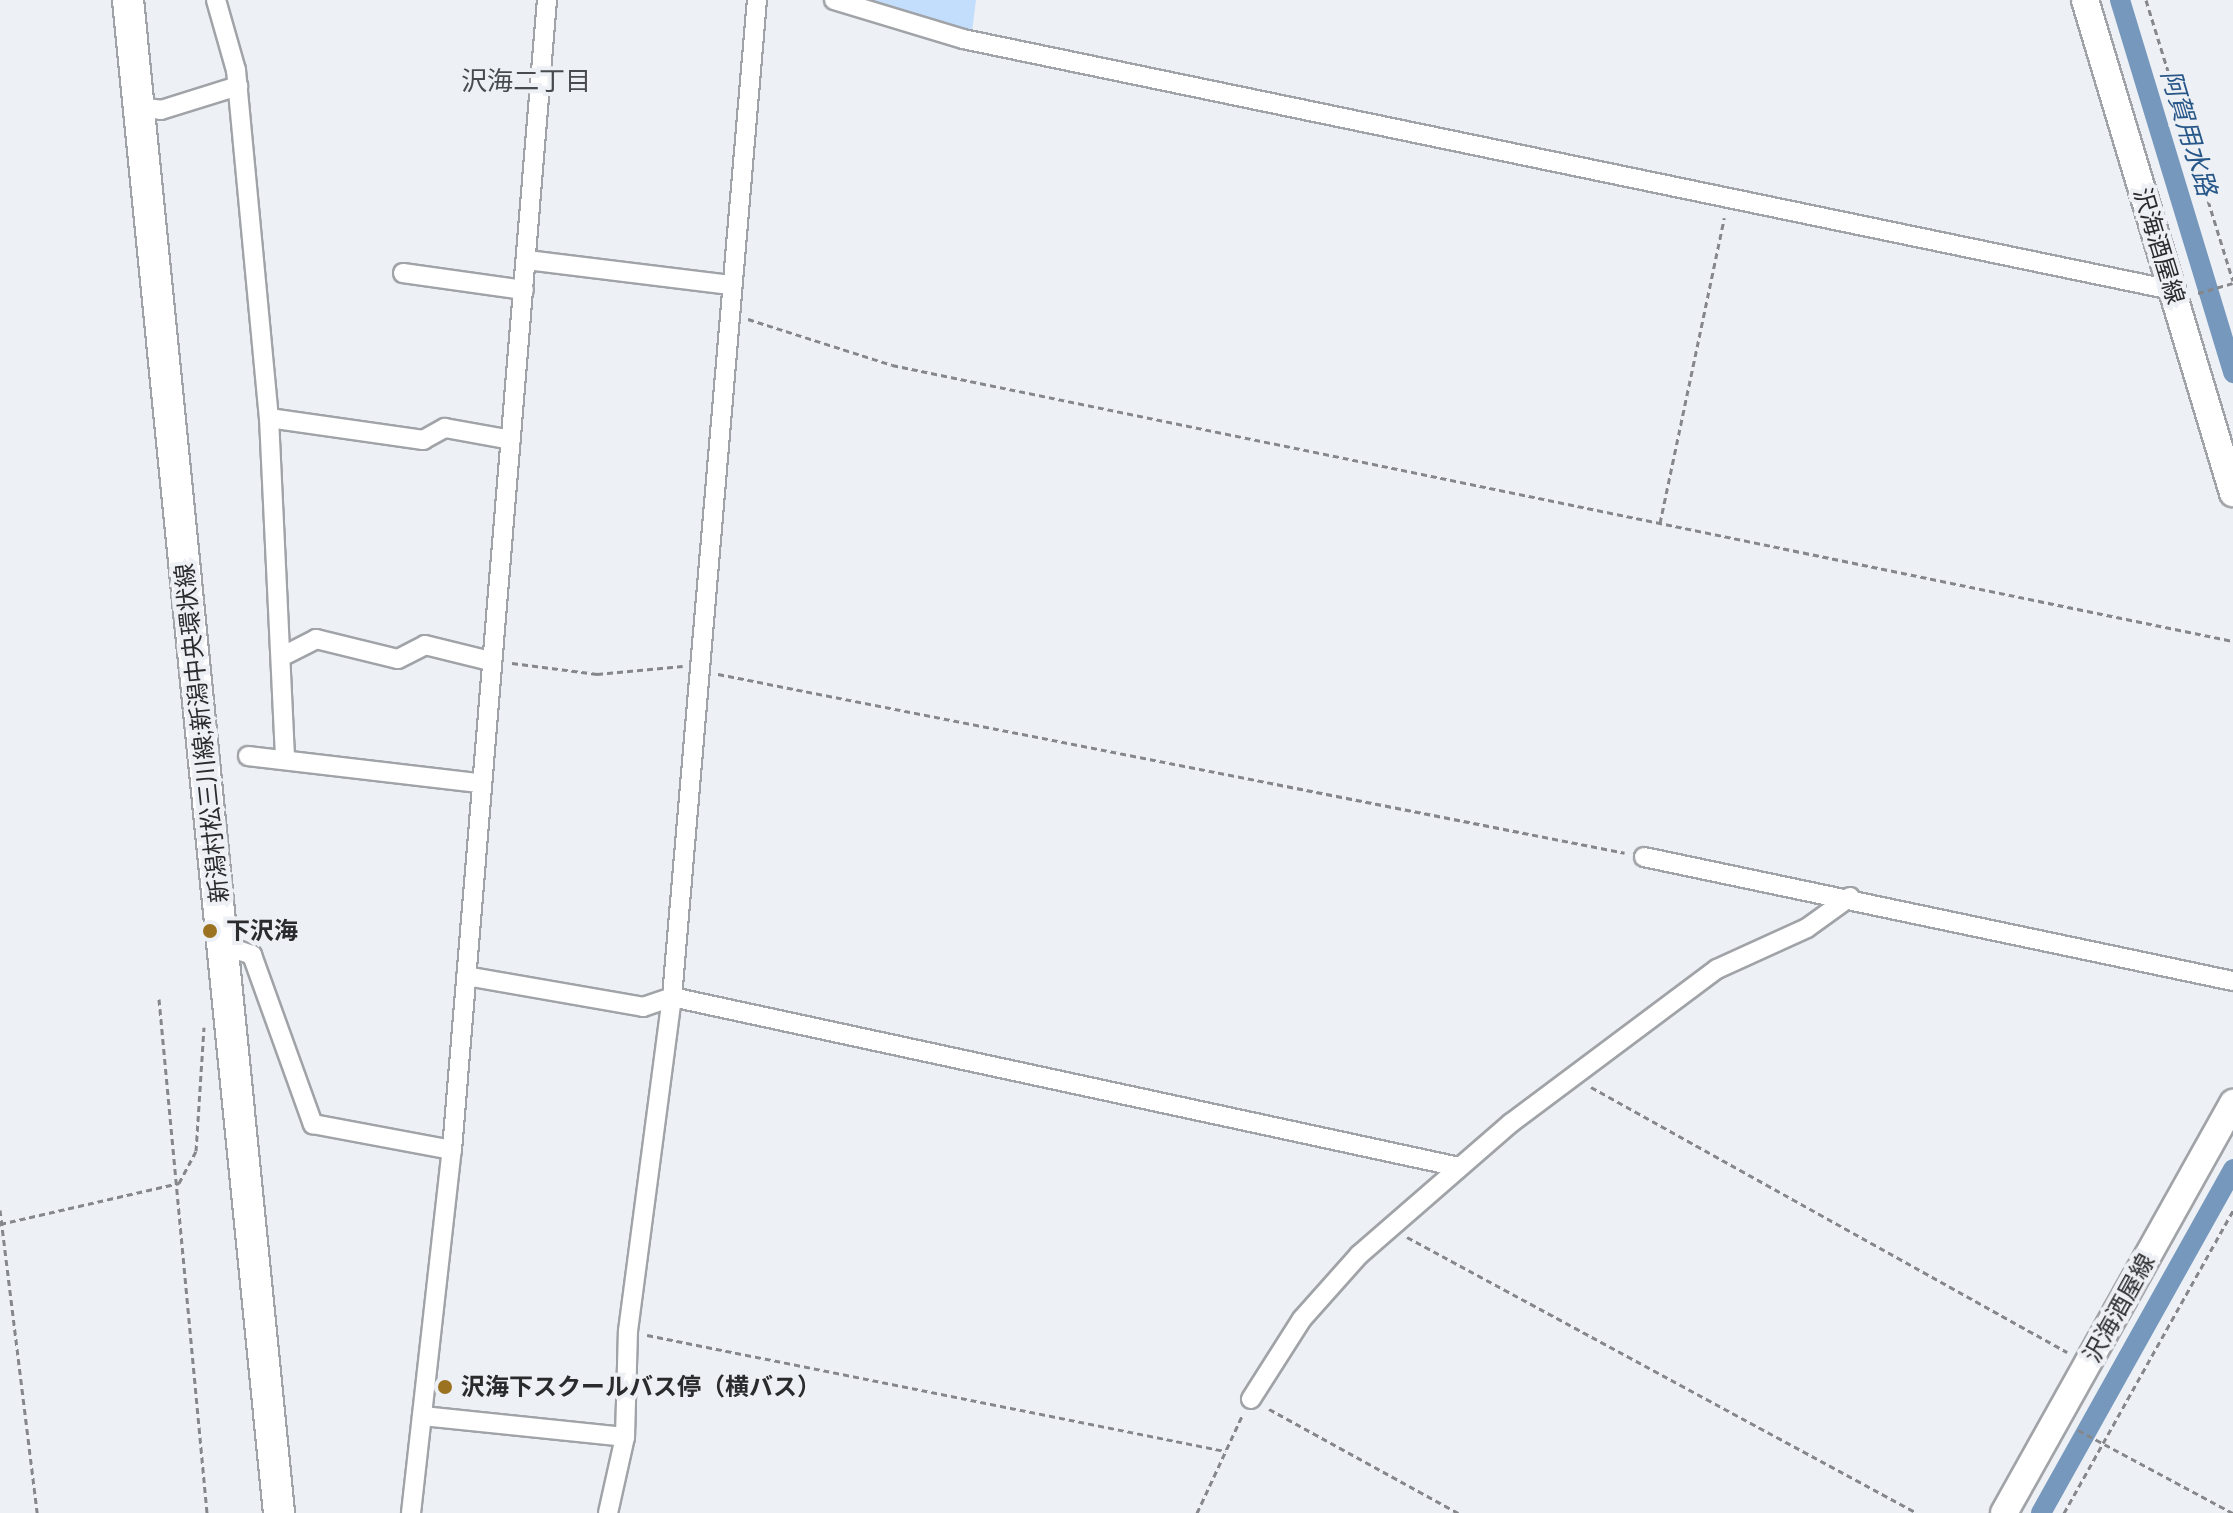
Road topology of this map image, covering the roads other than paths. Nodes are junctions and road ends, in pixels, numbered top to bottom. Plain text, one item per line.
1 (128, 0) edge
2 (216, 0) edge
3 (547, 0) edge
4 (757, 0) edge
5 (834, 0) edge
6 (2085, 0) edge
7 (238, 86) junction
8 (138, 107) junction
9 (527, 260) junction
10 (403, 273) dead end
11 (732, 285) junction
12 (524, 290) junction
13 (2182, 292) junction
14 (269, 418) junction
15 (511, 440) junction
16 (2233, 493) edge
17 (285, 655) junction
18 (490, 661) junction
19 (248, 756) dead end
20 (285, 760) junction
21 (478, 783) junction
22 (1644, 857) road end
23 (1850, 897) junction
24 (223, 945) junction
25 (466, 976) junction
26 (2233, 981) edge
27 (672, 997) junction
28 (2233, 1103) edge
29 (452, 1150) junction
30 (1459, 1167) junction
31 (1251, 1399) road end
32 (422, 1416) junction
33 (625, 1437) junction
34 (279, 1513) edge
35 (411, 1513) edge
36 (608, 1513) edge
37 (2004, 1513) edge

1 - 8 main road, 新潟村松三川線;新潟中央環状線
2 - 7 street
3 - 9 street
4 - 11 street
5 - 13 street
6 - 13 main road, 沢海酒屋線
7 - 8 street
7 - 14 street
8 - 24 main road, 新潟村松三川線;新潟中央環状線
9 - 11 street
9 - 12 street
10 - 12 street
11 - 27 street
12 - 15 street
13 - 16 main road, 沢海酒屋線
14 - 15 street
14 - 17 street
15 - 18 street
17 - 18 street
17 - 20 street
18 - 21 street
19 - 20 street
20 - 21 street
21 - 25 street
22 - 23 street
23 - 26 street
23 - 30 street
24 - 29 street
24 - 34 main road, 新潟村松三川線;新潟中央環状線
25 - 27 street
25 - 29 street
27 - 30 street
27 - 33 street
28 - 37 main road, 沢海酒屋線
29 - 32 street
30 - 31 street
32 - 33 street
32 - 35 street
33 - 36 street

